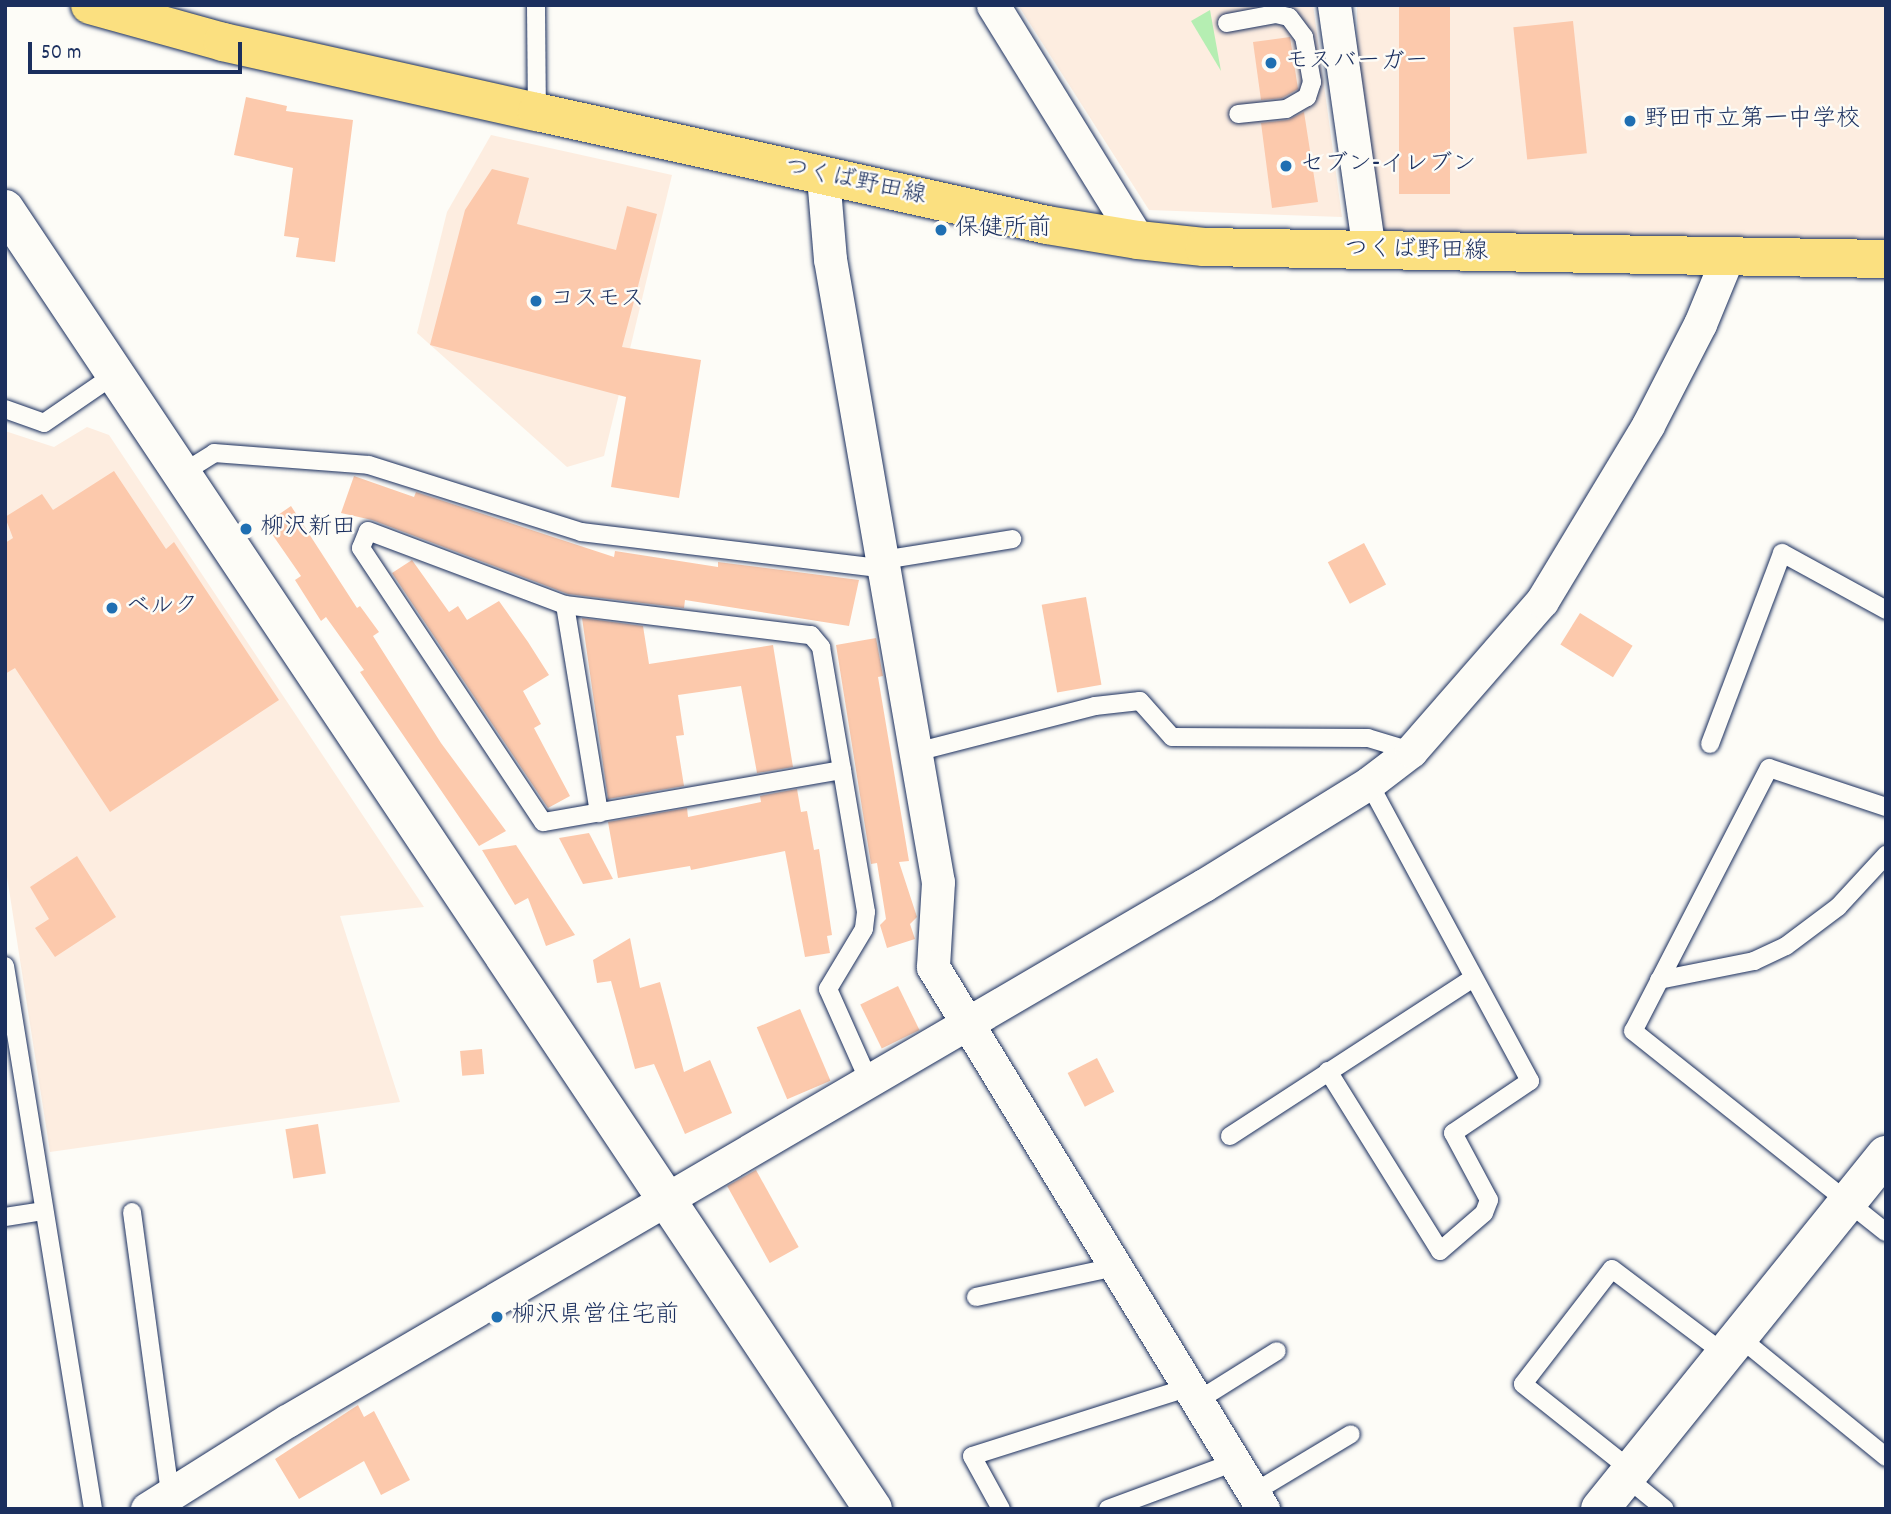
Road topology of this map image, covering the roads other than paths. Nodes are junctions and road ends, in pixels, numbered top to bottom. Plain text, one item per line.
1 (536, 5) edge
2 (993, 5) edge
3 (1334, 5) edge
4 (104, 6) edge
5 (1227, 23) dead end
6 (537, 112) junction
7 (1238, 114) dead end
8 (823, 176) junction
9 (5, 209) edge
10 (1138, 240) junction
11 (1369, 251) junction
12 (1728, 256) junction
13 (1886, 259) edge
14 (117, 373) junction
15 (5, 409) edge
16 (181, 474) junction
17 (1012, 539) dead end
18 (884, 565) junction
19 (565, 605) junction
20 (1886, 610) edge
21 (1710, 744) dead end
22 (1410, 751) junction
23 (916, 752) junction
24 (842, 771) junction
25 (1368, 783) junction
26 (1886, 807) edge
27 (599, 813) junction
28 (1886, 855) edge
29 (5, 966) edge
30 (1472, 979) junction
31 (1659, 979) junction
32 (965, 1024) junction
33 (1328, 1071) junction
34 (869, 1081) junction
35 (1230, 1136) dead end
36 (1886, 1155) edge
37 (666, 1198) junction
38 (1847, 1202) junction
39 (43, 1211) junction
40 (132, 1212) dead end
41 (5, 1217) edge
42 (1886, 1232) edge
43 (1115, 1267) junction
44 (976, 1297) dead end
45 (1732, 1346) junction
46 (1277, 1351) dead end
47 (1193, 1394) junction
48 (1352, 1434) dead end
49 (1886, 1457) edge
50 (1235, 1462) junction
51 (1629, 1473) junction
52 (158, 1501) edge
53 (1258, 1501) edge
54 (93, 1509) edge
55 (873, 1509) edge
56 (1002, 1509) edge
57 (1108, 1509) edge
58 (1600, 1509) edge
59 (1665, 1509) edge

1 - 6 lane
2 - 10 street
3 - 11 street
4 - 6 main road, つくば野田線
5 - 7 lane
6 - 8 main road, つくば野田線
8 - 10 main road, つくば野田線
8 - 18 street
9 - 14 street
10 - 11 main road, つくば野田線
11 - 12 main road, つくば野田線
12 - 13 main road, つくば野田線
12 - 22 street
14 - 15 lane
14 - 16 street
16 - 18 lane
16 - 37 street
17 - 18 lane
18 - 23 street
19 - 24 lane
19 - 27 lane
19 - 27 lane
20 - 21 lane
22 - 23 lane
22 - 25 street
23 - 32 street
24 - 27 lane
24 - 34 lane
25 - 30 lane
25 - 32 street
26 - 31 lane
28 - 31 lane
29 - 39 lane
30 - 33 lane
30 - 33 lane
31 - 38 lane
32 - 34 street
32 - 43 street
33 - 35 lane
34 - 37 street
36 - 38 street
37 - 52 street
37 - 55 street
38 - 42 lane
38 - 45 street
39 - 41 lane
39 - 54 lane
40 - 52 lane
43 - 44 lane
43 - 47 street
45 - 49 lane
45 - 51 street
45 - 51 lane
46 - 47 lane
47 - 50 street
47 - 56 lane
48 - 53 lane
50 - 53 street
50 - 57 lane
51 - 58 street
51 - 59 lane

